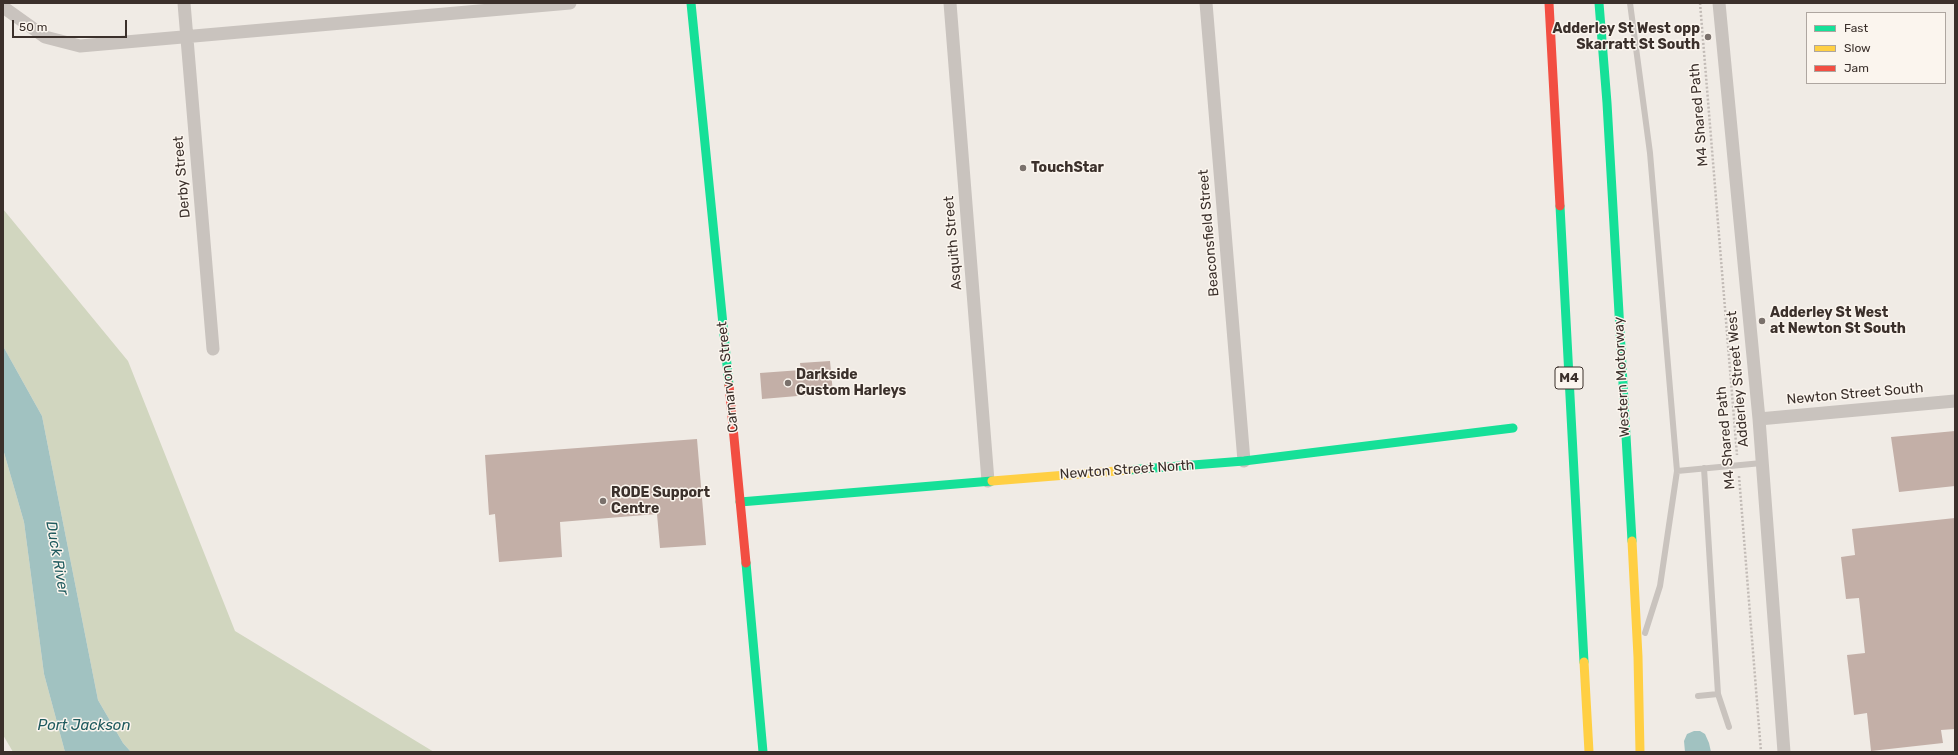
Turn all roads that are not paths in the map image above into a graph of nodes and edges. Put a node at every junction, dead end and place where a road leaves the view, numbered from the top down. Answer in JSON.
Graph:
{"nodes":[{"id":1,"x":184,"y":3,"type":"edge"},
{"id":2,"x":570,"y":3,"type":"edge"},
{"id":3,"x":691,"y":3,"type":"edge"},
{"id":4,"x":950,"y":3,"type":"edge"},
{"id":5,"x":1206,"y":3,"type":"edge"},
{"id":6,"x":1549,"y":3,"type":"edge"},
{"id":7,"x":1599,"y":3,"type":"edge"},
{"id":8,"x":1630,"y":3,"type":"edge"},
{"id":9,"x":1719,"y":3,"type":"edge"},
{"id":10,"x":3,"y":7,"type":"edge"},
{"id":11,"x":438,"y":9,"type":"edge"},
{"id":12,"x":187,"y":36,"type":"junction"},
{"id":13,"x":213,"y":349,"type":"dead end"},
{"id":14,"x":1955,"y":402,"type":"edge"},
{"id":15,"x":1758,"y":419,"type":"junction"},
{"id":16,"x":1513,"y":428,"type":"dead end"},
{"id":17,"x":1244,"y":461,"type":"junction"},
{"id":18,"x":1762,"y":463,"type":"junction"},
{"id":19,"x":1704,"y":468,"type":"junction"},
{"id":20,"x":1677,"y":471,"type":"junction"},
{"id":21,"x":988,"y":481,"type":"junction"},
{"id":22,"x":740,"y":502,"type":"junction"},
{"id":23,"x":1638,"y":657,"type":"junction"},
{"id":24,"x":1718,"y":694,"type":"junction"},
{"id":25,"x":1698,"y":696,"type":"dead end"},
{"id":26,"x":1729,"y":727,"type":"dead end"},
{"id":27,"x":763,"y":752,"type":"edge"},
{"id":28,"x":1589,"y":752,"type":"edge"},
{"id":29,"x":1640,"y":752,"type":"edge"},
{"id":30,"x":1784,"y":752,"type":"edge"}],
"edges":[{"from":1,"to":12,"type":"street","name":"Derby Street"},
{"from":2,"to":11,"type":"street"},
{"from":3,"to":22,"type":"main road","name":"Carnarvon Street"},
{"from":4,"to":21,"type":"street","name":"Asquith Street"},
{"from":5,"to":17,"type":"street","name":"Beaconsfield Street"},
{"from":6,"to":28,"type":"main road","number":"M4"},
{"from":7,"to":23,"type":"main road","name":"Western Motorway"},
{"from":8,"to":20,"type":"lane"},
{"from":9,"to":15,"type":"street","name":"Adderley Street West"},
{"from":10,"to":12,"type":"street"},
{"from":11,"to":12,"type":"street"},
{"from":12,"to":13,"type":"street","name":"Derby Street"},
{"from":14,"to":15,"type":"street","name":"Newton Street South"},
{"from":15,"to":18,"type":"street","name":"Adderley Street West"},
{"from":16,"to":17,"type":"main road","name":"Newton Street North"},
{"from":17,"to":21,"type":"main road","name":"Newton Street North"},
{"from":18,"to":19,"type":"lane"},
{"from":18,"to":30,"type":"street","name":"Adderley Street West"},
{"from":19,"to":20,"type":"lane"},
{"from":19,"to":24,"type":"lane"},
{"from":20,"to":23,"type":"lane"},
{"from":21,"to":22,"type":"main road","name":"Newton Street North"},
{"from":22,"to":27,"type":"main road","name":"Carnarvon Street"},
{"from":23,"to":29,"type":"main road","name":"Western Motorway"},
{"from":24,"to":25,"type":"lane"},
{"from":24,"to":26,"type":"lane"}]}
